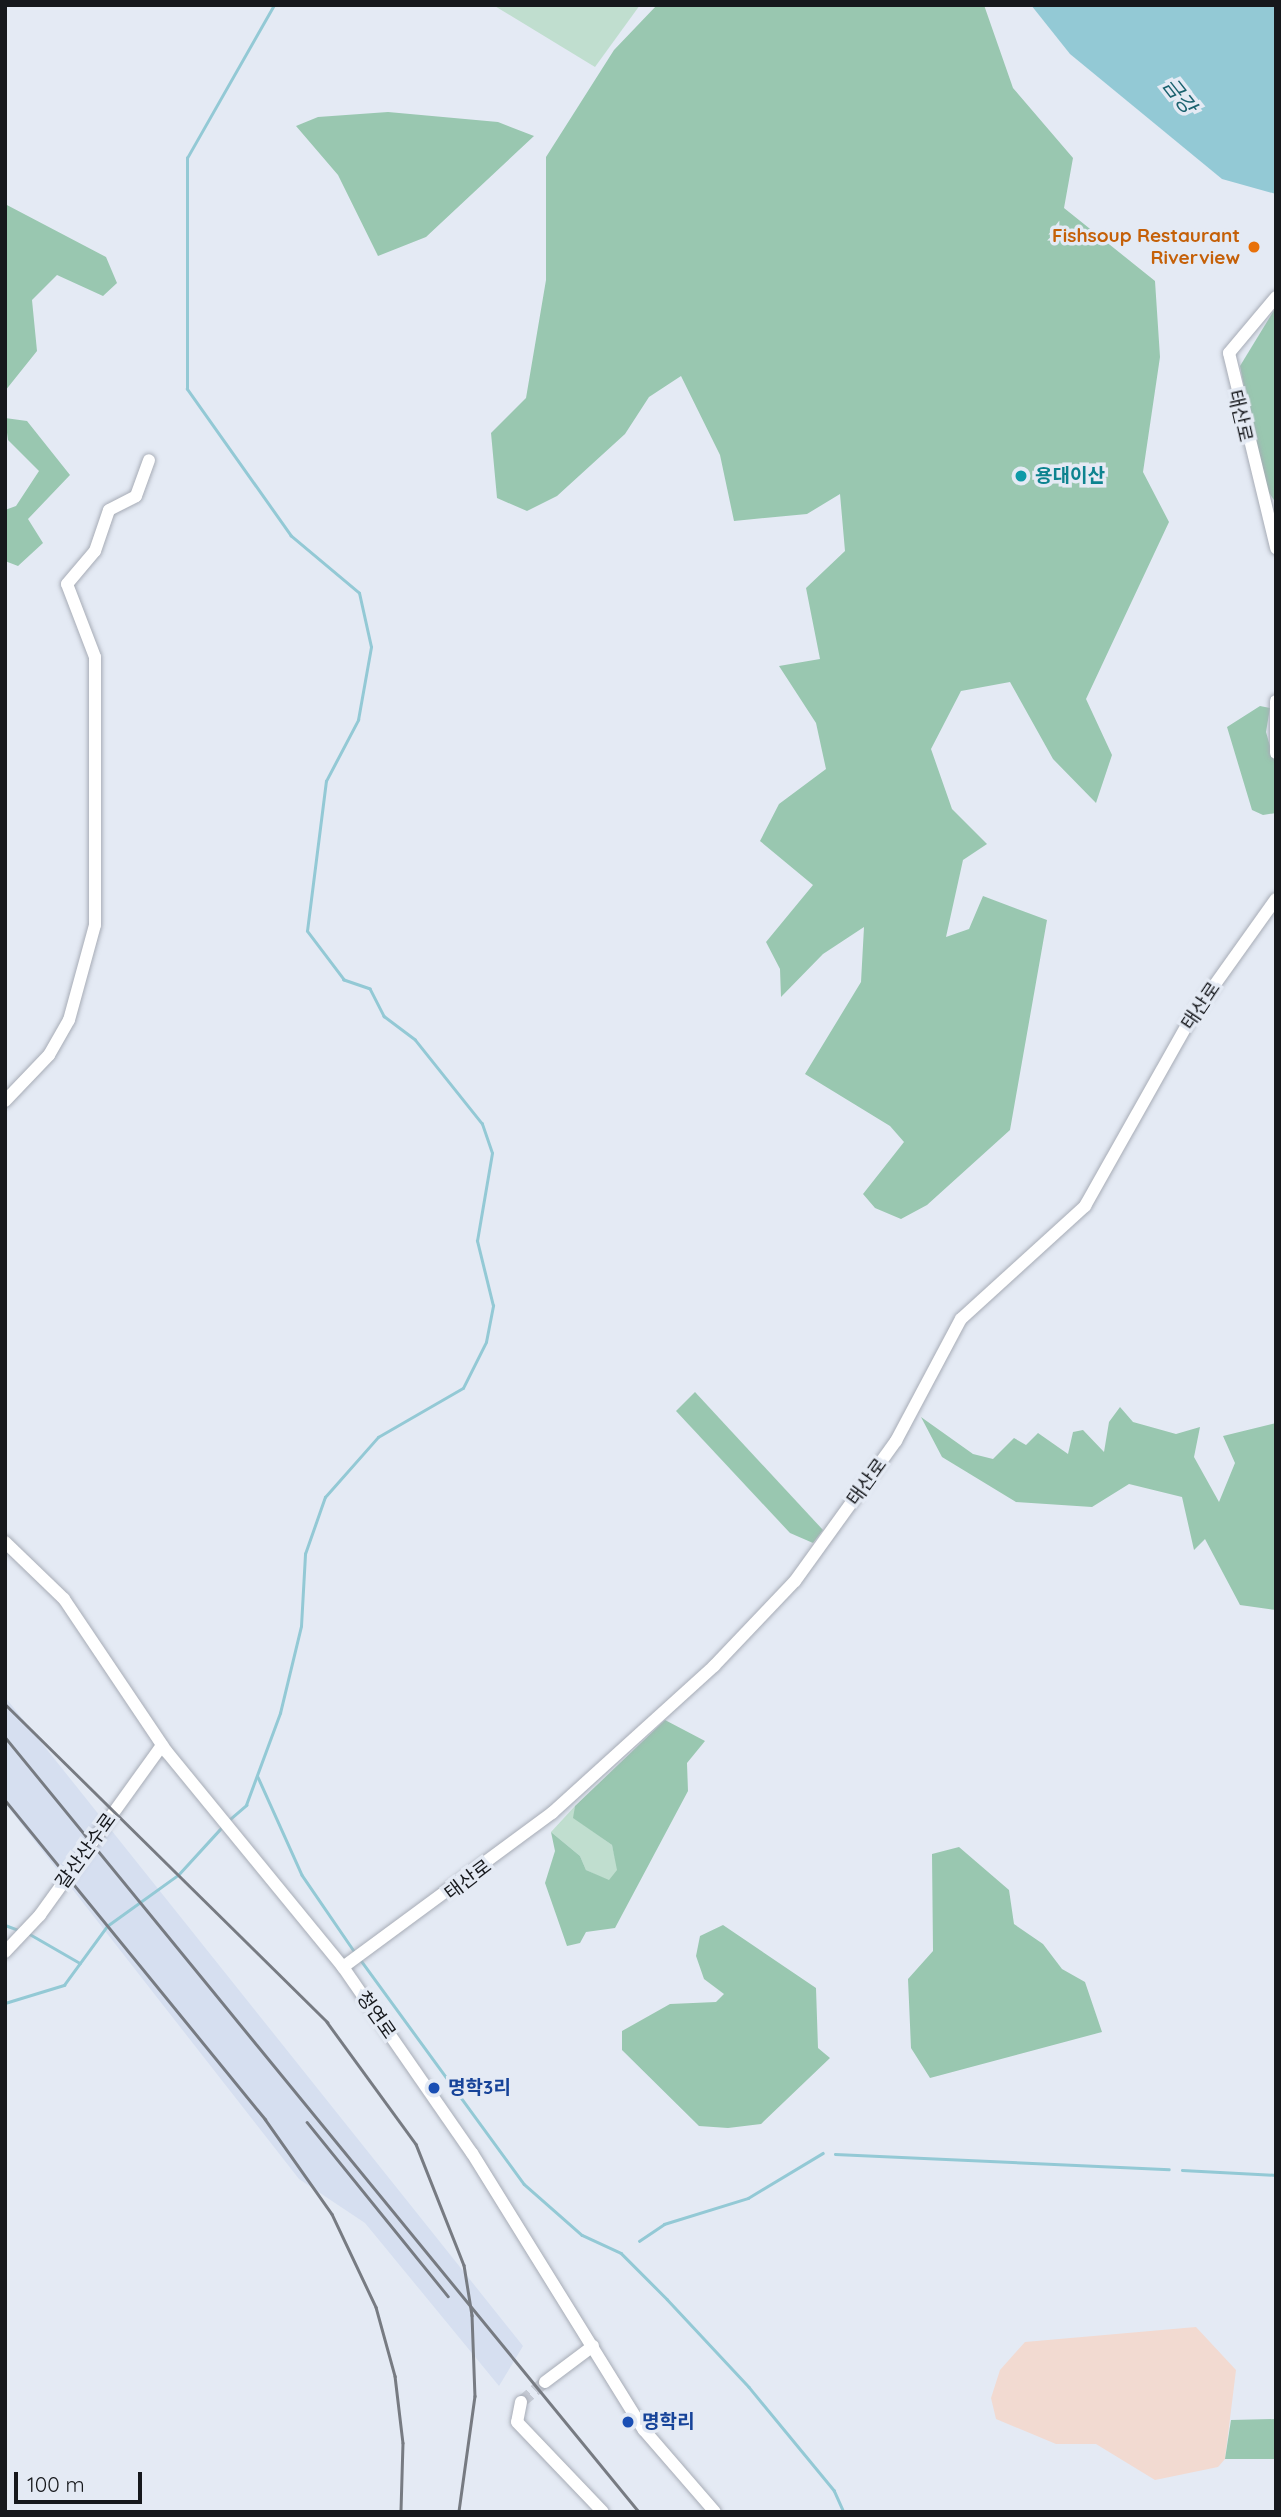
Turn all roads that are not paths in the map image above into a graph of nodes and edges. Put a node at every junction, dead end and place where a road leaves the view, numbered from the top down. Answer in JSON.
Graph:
{"nodes":[{"id":1,"x":1276,"y":297,"type":"edge"},
{"id":2,"x":149,"y":460,"type":"dead end"},
{"id":3,"x":1276,"y":548,"type":"edge"},
{"id":4,"x":1276,"y":701,"type":"edge"},
{"id":5,"x":1276,"y":753,"type":"edge"},
{"id":6,"x":1276,"y":899,"type":"edge"},
{"id":7,"x":5,"y":1101,"type":"edge"},
{"id":8,"x":5,"y":1542,"type":"edge"},
{"id":9,"x":165,"y":1748,"type":"junction"},
{"id":10,"x":5,"y":1952,"type":"edge"},
{"id":11,"x":346,"y":1965,"type":"junction"},
{"id":12,"x":593,"y":2346,"type":"junction"},
{"id":13,"x":545,"y":2382,"type":"tunnel mouth"},
{"id":14,"x":521,"y":2402,"type":"dead end"},
{"id":15,"x":603,"y":2512,"type":"edge"},
{"id":16,"x":715,"y":2512,"type":"edge"}],
"edges":[{"from":1,"to":3,"type":"street","name":"태산로"},
{"from":2,"to":7,"type":"street"},
{"from":4,"to":5,"type":"street"},
{"from":6,"to":11,"type":"street","name":"태산로"},
{"from":8,"to":9,"type":"street","name":"청연로"},
{"from":9,"to":10,"type":"street","name":"갈산산수로"},
{"from":9,"to":11,"type":"street","name":"청연로"},
{"from":11,"to":12,"type":"street","name":"청연로"},
{"from":12,"to":13,"type":"street"},
{"from":12,"to":16,"type":"street","name":"청연로"},
{"from":14,"to":15,"type":"street"}]}
